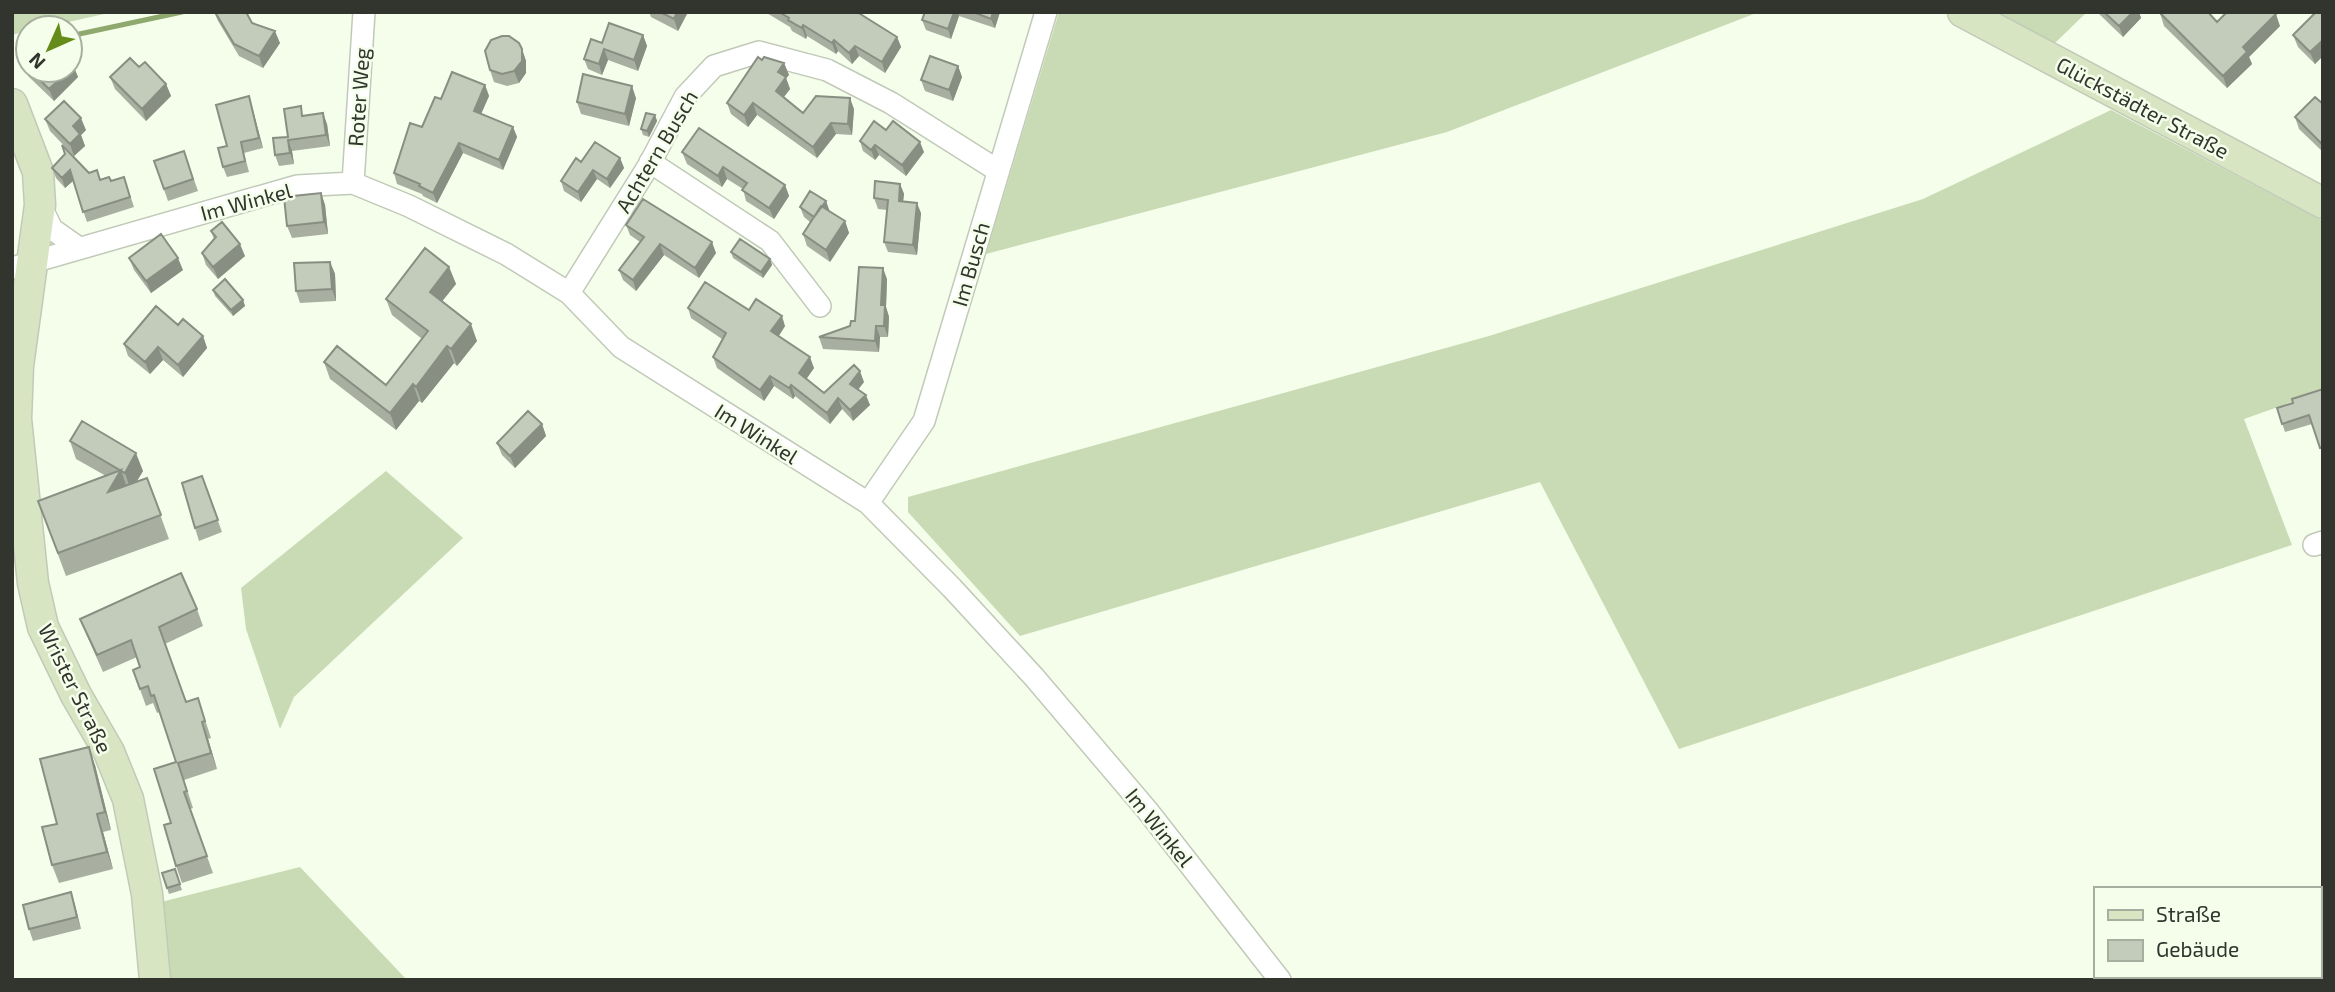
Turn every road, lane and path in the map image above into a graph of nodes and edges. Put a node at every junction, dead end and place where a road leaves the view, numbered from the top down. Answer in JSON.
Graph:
{"nodes":[{"id":1,"x":364,"y":12,"type":"edge"},
{"id":2,"x":1046,"y":12,"type":"edge"},
{"id":3,"x":1963,"y":12,"type":"edge"},
{"id":4,"x":12,"y":104,"type":"edge"},
{"id":5,"x":650,"y":162,"type":"junction"},
{"id":6,"x":997,"y":170,"type":"junction"},
{"id":7,"x":353,"y":183,"type":"junction"},
{"id":8,"x":2323,"y":202,"type":"edge"},
{"id":9,"x":40,"y":205,"type":"junction"},
{"id":10,"x":79,"y":248,"type":"junction"},
{"id":11,"x":22,"y":265,"type":"edge"},
{"id":12,"x":569,"y":293,"type":"junction"},
{"id":13,"x":820,"y":306,"type":"dead end"},
{"id":14,"x":868,"y":503,"type":"junction"},
{"id":15,"x":155,"y":980,"type":"edge"},
{"id":16,"x":1280,"y":980,"type":"edge"}],
"edges":[{"from":1,"to":7,"type":"street","name":"Roter Weg"},
{"from":2,"to":6,"type":"street","name":"Im Busch"},
{"from":3,"to":8,"type":"street","name":"Glückstädter Straße"},
{"from":4,"to":9,"type":"street","name":"Wrister Straße"},
{"from":5,"to":6,"type":"street","name":"Achtern Busch"},
{"from":5,"to":12,"type":"street","name":"Achtern Busch"},
{"from":5,"to":13,"type":"street"},
{"from":6,"to":14,"type":"street","name":"Im Busch"},
{"from":7,"to":10,"type":"street","name":"Im Winkel"},
{"from":7,"to":12,"type":"street","name":"Im Winkel"},
{"from":9,"to":10,"type":"street"},
{"from":9,"to":11,"type":"street","name":"Wrister Straße"},
{"from":10,"to":11,"type":"street","name":"Im Winkel"},
{"from":11,"to":15,"type":"street","name":"Wrister Straße"},
{"from":12,"to":14,"type":"street","name":"Im Winkel"},
{"from":14,"to":16,"type":"street","name":"Im Winkel"}]}
